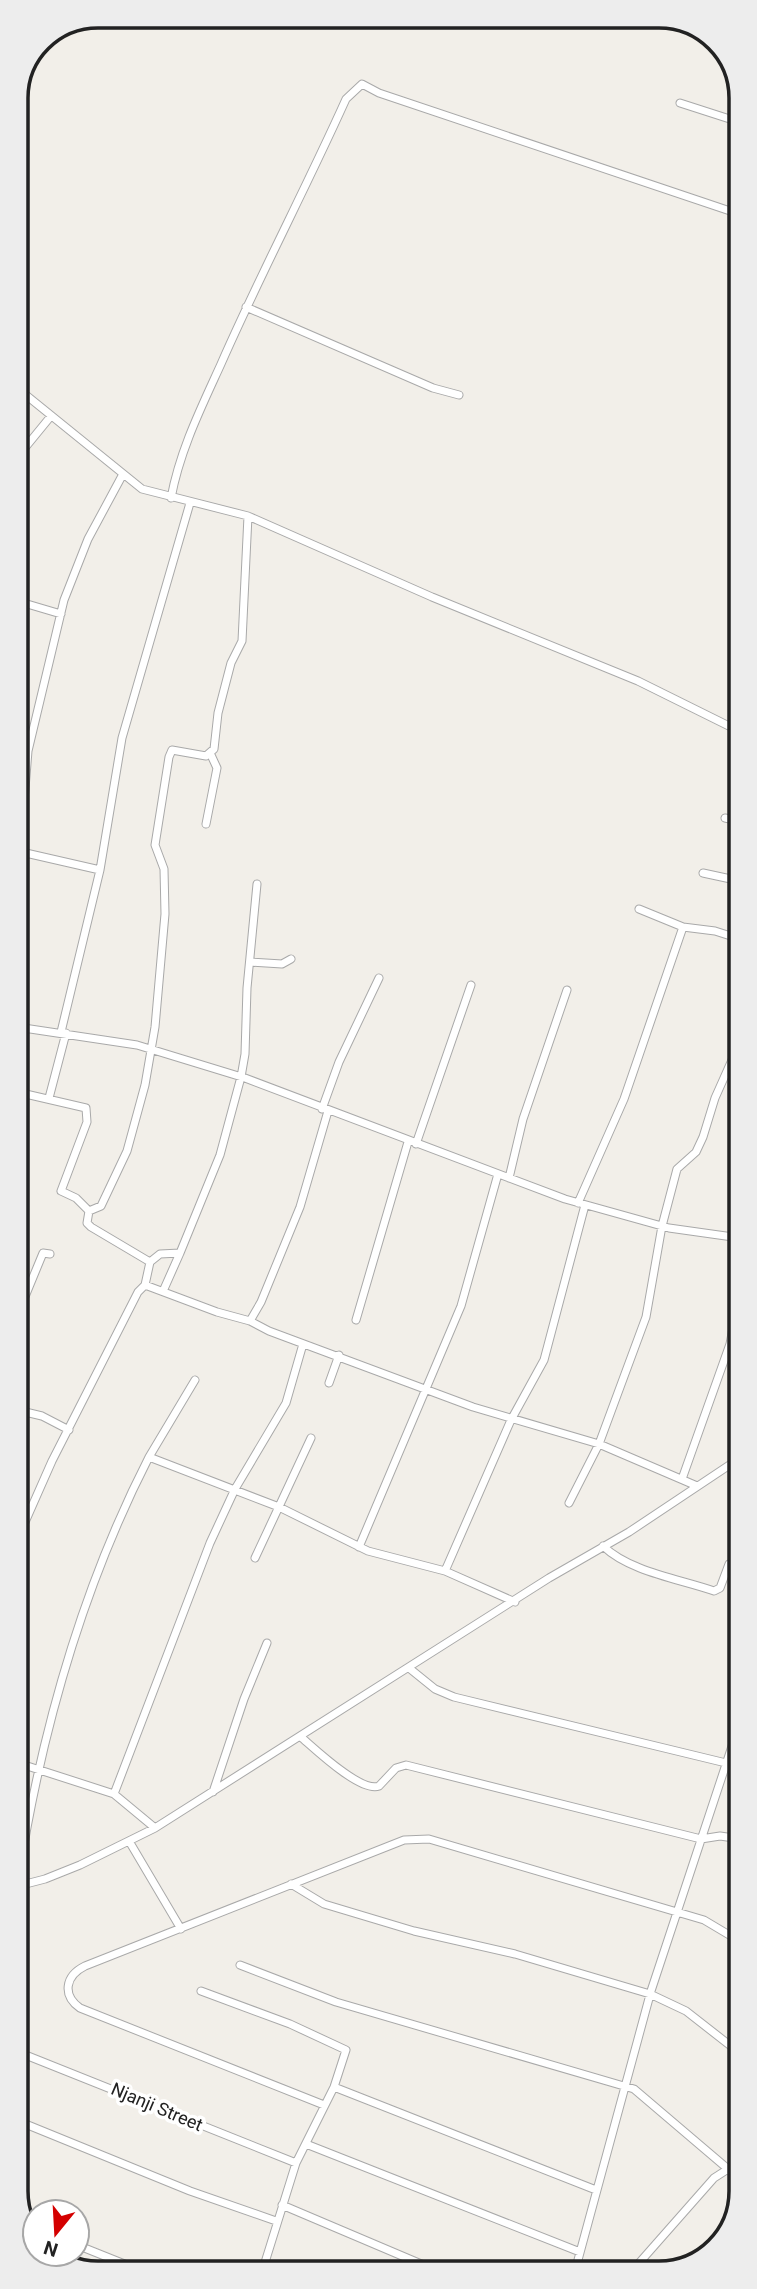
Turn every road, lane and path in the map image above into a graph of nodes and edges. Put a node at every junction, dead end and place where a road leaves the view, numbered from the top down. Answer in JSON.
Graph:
{"nodes":[{"id":1,"x":680,"y":103,"type":"dead end"},
{"id":2,"x":729,"y":119,"type":"edge"},
{"id":3,"x":729,"y":211,"type":"edge"},
{"id":4,"x":246,"y":307,"type":"junction"},
{"id":5,"x":459,"y":395,"type":"dead end"},
{"id":6,"x":28,"y":397,"type":"edge"},
{"id":7,"x":51,"y":416,"type":"junction"},
{"id":8,"x":28,"y":444,"type":"edge"},
{"id":9,"x":123,"y":474,"type":"junction"},
{"id":10,"x":171,"y":498,"type":"junction"},
{"id":11,"x":190,"y":503,"type":"junction"},
{"id":12,"x":248,"y":516,"type":"junction"},
{"id":13,"x":28,"y":604,"type":"edge"},
{"id":14,"x":61,"y":614,"type":"junction"},
{"id":15,"x":729,"y":726,"type":"edge"},
{"id":16,"x":28,"y":751,"type":"edge"},
{"id":17,"x":211,"y":755,"type":"junction"},
{"id":18,"x":725,"y":818,"type":"dead end"},
{"id":19,"x":729,"y":819,"type":"edge"},
{"id":20,"x":206,"y":824,"type":"dead end"},
{"id":21,"x":28,"y":854,"type":"edge"},
{"id":22,"x":100,"y":870,"type":"junction"},
{"id":23,"x":703,"y":873,"type":"dead end"},
{"id":24,"x":729,"y":879,"type":"edge"},
{"id":25,"x":257,"y":884,"type":"dead end"},
{"id":26,"x":639,"y":909,"type":"dead end"},
{"id":27,"x":683,"y":927,"type":"junction"},
{"id":28,"x":729,"y":935,"type":"edge"},
{"id":29,"x":291,"y":959,"type":"dead end"},
{"id":30,"x":250,"y":962,"type":"junction"},
{"id":31,"x":379,"y":978,"type":"dead end"},
{"id":32,"x":471,"y":985,"type":"dead end"},
{"id":33,"x":567,"y":990,"type":"dead end"},
{"id":34,"x":28,"y":1028,"type":"edge"},
{"id":35,"x":63,"y":1032,"type":"junction"},
{"id":36,"x":151,"y":1049,"type":"junction"},
{"id":37,"x":729,"y":1067,"type":"edge"},
{"id":38,"x":241,"y":1077,"type":"junction"},
{"id":39,"x":28,"y":1094,"type":"edge"},
{"id":40,"x":49,"y":1098,"type":"junction"},
{"id":41,"x":325,"y":1110,"type":"junction"},
{"id":42,"x":412,"y":1143,"type":"junction"},
{"id":43,"x":498,"y":1174,"type":"junction"},
{"id":44,"x":509,"y":1178,"type":"junction"},
{"id":45,"x":582,"y":1204,"type":"junction"},
{"id":46,"x":89,"y":1211,"type":"junction"},
{"id":47,"x":662,"y":1226,"type":"junction"},
{"id":48,"x":729,"y":1236,"type":"edge"},
{"id":49,"x":180,"y":1253,"type":"junction"},
{"id":50,"x":50,"y":1254,"type":"dead end"},
{"id":51,"x":150,"y":1262,"type":"junction"},
{"id":52,"x":145,"y":1285,"type":"junction"},
{"id":53,"x":28,"y":1289,"type":"edge"},
{"id":54,"x":164,"y":1289,"type":"junction"},
{"id":55,"x":356,"y":1320,"type":"dead end"},
{"id":56,"x":250,"y":1321,"type":"junction"},
{"id":57,"x":303,"y":1344,"type":"junction"},
{"id":58,"x":729,"y":1347,"type":"edge"},
{"id":59,"x":339,"y":1355,"type":"junction"},
{"id":60,"x":195,"y":1380,"type":"dead end"},
{"id":61,"x":329,"y":1383,"type":"dead end"},
{"id":62,"x":427,"y":1390,"type":"junction"},
{"id":63,"x":28,"y":1412,"type":"edge"},
{"id":64,"x":511,"y":1420,"type":"junction"},
{"id":65,"x":69,"y":1430,"type":"junction"},
{"id":66,"x":311,"y":1438,"type":"dead end"},
{"id":67,"x":598,"y":1444,"type":"junction"},
{"id":68,"x":149,"y":1457,"type":"junction"},
{"id":69,"x":729,"y":1465,"type":"edge"},
{"id":70,"x":682,"y":1479,"type":"junction"},
{"id":71,"x":697,"y":1486,"type":"junction"},
{"id":72,"x":235,"y":1489,"type":"junction"},
{"id":73,"x":569,"y":1503,"type":"dead end"},
{"id":74,"x":279,"y":1507,"type":"junction"},
{"id":75,"x":28,"y":1515,"type":"edge"},
{"id":76,"x":603,"y":1546,"type":"junction"},
{"id":77,"x":359,"y":1547,"type":"junction"},
{"id":78,"x":255,"y":1558,"type":"dead end"},
{"id":79,"x":729,"y":1564,"type":"edge"},
{"id":80,"x":445,"y":1571,"type":"junction"},
{"id":81,"x":515,"y":1602,"type":"junction"},
{"id":82,"x":267,"y":1643,"type":"dead end"},
{"id":83,"x":410,"y":1668,"type":"junction"},
{"id":84,"x":301,"y":1737,"type":"junction"},
{"id":85,"x":729,"y":1754,"type":"edge"},
{"id":86,"x":726,"y":1763,"type":"junction"},
{"id":87,"x":28,"y":1766,"type":"edge"},
{"id":88,"x":38,"y":1769,"type":"junction"},
{"id":89,"x":213,"y":1792,"type":"junction"},
{"id":90,"x":114,"y":1794,"type":"junction"},
{"id":91,"x":28,"y":1824,"type":"edge"},
{"id":92,"x":155,"y":1828,"type":"junction"},
{"id":93,"x":729,"y":1837,"type":"edge"},
{"id":94,"x":701,"y":1839,"type":"junction"},
{"id":95,"x":129,"y":1841,"type":"junction"},
{"id":96,"x":28,"y":1883,"type":"edge"},
{"id":97,"x":292,"y":1884,"type":"junction"},
{"id":98,"x":677,"y":1913,"type":"junction"},
{"id":99,"x":181,"y":1929,"type":"junction"},
{"id":100,"x":729,"y":1935,"type":"edge"},
{"id":101,"x":240,"y":1965,"type":"dead end"},
{"id":102,"x":201,"y":1992,"type":"dead end"},
{"id":103,"x":650,"y":1994,"type":"junction"},
{"id":104,"x":729,"y":2045,"type":"edge"},
{"id":105,"x":28,"y":2056,"type":"edge"},
{"id":106,"x":625,"y":2086,"type":"junction"},
{"id":107,"x":334,"y":2087,"type":"junction"},
{"id":108,"x":324,"y":2105,"type":"junction"},
{"id":109,"x":28,"y":2125,"type":"edge"},
{"id":110,"x":306,"y":2144,"type":"junction"},
{"id":111,"x":296,"y":2163,"type":"junction"},
{"id":112,"x":728,"y":2169,"type":"joint"},
{"id":113,"x":596,"y":2190,"type":"junction"},
{"id":114,"x":282,"y":2205,"type":"junction"},
{"id":115,"x":276,"y":2221,"type":"junction"},
{"id":116,"x":91,"y":2251,"type":"edge"},
{"id":117,"x":580,"y":2252,"type":"junction"},
{"id":118,"x":117,"y":2261,"type":"edge"},
{"id":119,"x":265,"y":2261,"type":"edge"},
{"id":120,"x":414,"y":2261,"type":"edge"},
{"id":121,"x":578,"y":2261,"type":"edge"},
{"id":122,"x":641,"y":2261,"type":"edge"}],
"edges":[{"from":1,"to":2,"type":"street"},
{"from":3,"to":4,"type":"street"},
{"from":4,"to":5,"type":"street"},
{"from":4,"to":10,"type":"street"},
{"from":6,"to":7,"type":"street"},
{"from":7,"to":8,"type":"street"},
{"from":7,"to":9,"type":"street"},
{"from":9,"to":10,"type":"street"},
{"from":9,"to":14,"type":"street"},
{"from":10,"to":11,"type":"street"},
{"from":11,"to":12,"type":"street"},
{"from":11,"to":22,"type":"street"},
{"from":12,"to":15,"type":"street"},
{"from":12,"to":17,"type":"street"},
{"from":13,"to":14,"type":"street"},
{"from":14,"to":16,"type":"street"},
{"from":17,"to":20,"type":"street"},
{"from":17,"to":36,"type":"street"},
{"from":18,"to":19,"type":"street"},
{"from":21,"to":22,"type":"street"},
{"from":22,"to":35,"type":"street"},
{"from":23,"to":24,"type":"street"},
{"from":25,"to":30,"type":"street"},
{"from":26,"to":27,"type":"street"},
{"from":27,"to":28,"type":"street"},
{"from":27,"to":45,"type":"street"},
{"from":29,"to":30,"type":"street"},
{"from":30,"to":38,"type":"street"},
{"from":31,"to":41,"type":"street"},
{"from":32,"to":42,"type":"street"},
{"from":33,"to":44,"type":"street"},
{"from":34,"to":35,"type":"street"},
{"from":35,"to":36,"type":"street"},
{"from":35,"to":40,"type":"street"},
{"from":36,"to":38,"type":"street"},
{"from":36,"to":46,"type":"street"},
{"from":37,"to":47,"type":"street"},
{"from":38,"to":41,"type":"street"},
{"from":38,"to":49,"type":"street"},
{"from":39,"to":40,"type":"street"},
{"from":40,"to":46,"type":"street"},
{"from":41,"to":42,"type":"street"},
{"from":41,"to":56,"type":"street"},
{"from":42,"to":43,"type":"street"},
{"from":42,"to":55,"type":"street"},
{"from":43,"to":44,"type":"street"},
{"from":43,"to":62,"type":"street"},
{"from":44,"to":45,"type":"street"},
{"from":45,"to":47,"type":"street"},
{"from":45,"to":64,"type":"street"},
{"from":46,"to":51,"type":"street"},
{"from":47,"to":48,"type":"street"},
{"from":47,"to":67,"type":"street"},
{"from":49,"to":51,"type":"street"},
{"from":49,"to":54,"type":"street"},
{"from":50,"to":53,"type":"street"},
{"from":51,"to":52,"type":"street"},
{"from":52,"to":54,"type":"street"},
{"from":52,"to":65,"type":"street"},
{"from":54,"to":56,"type":"street"},
{"from":56,"to":57,"type":"street"},
{"from":57,"to":59,"type":"street"},
{"from":57,"to":72,"type":"street"},
{"from":58,"to":70,"type":"street"},
{"from":59,"to":61,"type":"street"},
{"from":59,"to":62,"type":"street"},
{"from":60,"to":68,"type":"street"},
{"from":62,"to":64,"type":"street"},
{"from":62,"to":77,"type":"street"},
{"from":63,"to":65,"type":"street"},
{"from":64,"to":67,"type":"street"},
{"from":64,"to":80,"type":"street"},
{"from":65,"to":75,"type":"street"},
{"from":66,"to":74,"type":"street"},
{"from":67,"to":70,"type":"street"},
{"from":67,"to":73,"type":"street"},
{"from":68,"to":72,"type":"street"},
{"from":68,"to":88,"type":"street"},
{"from":69,"to":71,"type":"street"},
{"from":70,"to":71,"type":"street"},
{"from":71,"to":76,"type":"street"},
{"from":72,"to":74,"type":"street"},
{"from":72,"to":90,"type":"street"},
{"from":74,"to":77,"type":"street"},
{"from":74,"to":78,"type":"street"},
{"from":76,"to":79,"type":"street"},
{"from":76,"to":81,"type":"street"},
{"from":77,"to":80,"type":"street"},
{"from":80,"to":81,"type":"street"},
{"from":81,"to":83,"type":"street"},
{"from":82,"to":89,"type":"street"},
{"from":83,"to":84,"type":"street"},
{"from":83,"to":86,"type":"street"},
{"from":84,"to":89,"type":"street"},
{"from":84,"to":94,"type":"street"},
{"from":85,"to":86,"type":"street"},
{"from":86,"to":94,"type":"street"},
{"from":87,"to":88,"type":"street"},
{"from":88,"to":90,"type":"street"},
{"from":88,"to":91,"type":"street"},
{"from":89,"to":92,"type":"street"},
{"from":90,"to":92,"type":"street"},
{"from":92,"to":95,"type":"street"},
{"from":93,"to":94,"type":"street"},
{"from":94,"to":98,"type":"street"},
{"from":95,"to":96,"type":"street"},
{"from":95,"to":99,"type":"street"},
{"from":97,"to":98,"type":"street"},
{"from":97,"to":99,"type":"street"},
{"from":97,"to":103,"type":"street"},
{"from":98,"to":100,"type":"street"},
{"from":98,"to":103,"type":"street"},
{"from":99,"to":108,"type":"street"},
{"from":101,"to":106,"type":"street"},
{"from":102,"to":107,"type":"street"},
{"from":103,"to":104,"type":"street"},
{"from":103,"to":106,"type":"street"},
{"from":105,"to":111,"type":"street","name":"Njanji Street"},
{"from":106,"to":112,"type":"street"},
{"from":106,"to":113,"type":"street"},
{"from":107,"to":108,"type":"street"},
{"from":107,"to":113,"type":"street"},
{"from":108,"to":110,"type":"street"},
{"from":109,"to":115,"type":"street"},
{"from":110,"to":111,"type":"street"},
{"from":110,"to":117,"type":"street"},
{"from":111,"to":114,"type":"street"},
{"from":112,"to":122,"type":"street"},
{"from":113,"to":117,"type":"street"},
{"from":114,"to":115,"type":"street"},
{"from":114,"to":120,"type":"street"},
{"from":115,"to":119,"type":"street"},
{"from":116,"to":118,"type":"street"},
{"from":117,"to":121,"type":"street"}]}
